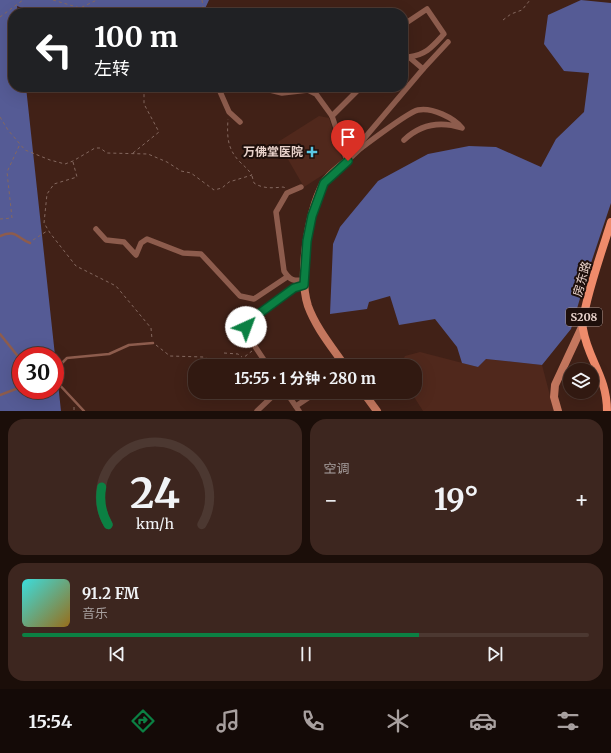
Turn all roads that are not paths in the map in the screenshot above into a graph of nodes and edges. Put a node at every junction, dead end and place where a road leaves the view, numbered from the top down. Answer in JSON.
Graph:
{"nodes":[{"id":1,"x":408,"y":22,"type":"edge"},
{"id":2,"x":448,"y":42,"type":"dead end"},
{"id":3,"x":409,"y":57,"type":"joint"},
{"id":4,"x":423,"y":70,"type":"junction"},
{"id":5,"x":408,"y":87,"type":"edge"},
{"id":6,"x":220,"y":92,"type":"edge"},
{"id":7,"x":278,"y":92,"type":"edge"},
{"id":8,"x":291,"y":92,"type":"edge"},
{"id":9,"x":312,"y":92,"type":"edge"},
{"id":10,"x":356,"y":92,"type":"edge"},
{"id":11,"x":404,"y":92,"type":"edge"},
{"id":12,"x":332,"y":116,"type":"junction"},
{"id":13,"x":240,"y":122,"type":"dead end"},
{"id":14,"x":404,"y":140,"type":"dead end"},
{"id":15,"x":361,"y":148,"type":"junction"},
{"id":16,"x":348,"y":161,"type":"junction"},
{"id":17,"x":301,"y":187,"type":"dead end"},
{"id":18,"x":611,"y":222,"type":"edge"},
{"id":19,"x":96,"y":229,"type":"dead end"},
{"id":20,"x":0,"y":236,"type":"edge"},
{"id":21,"x":30,"y":243,"type":"road end"},
{"id":22,"x":287,"y":277,"type":"junction"},
{"id":23,"x":304,"y":283,"type":"junction"},
{"id":24,"x":582,"y":327,"type":"junction"},
{"id":25,"x":0,"y":334,"type":"edge"},
{"id":26,"x":153,"y":343,"type":"road end"},
{"id":27,"x":12,"y":349,"type":"edge"},
{"id":28,"x":263,"y":359,"type":"edge"},
{"id":29,"x":340,"y":359,"type":"edge"},
{"id":30,"x":64,"y":361,"type":"edge"},
{"id":31,"x":12,"y":390,"type":"edge"},
{"id":32,"x":64,"y":390,"type":"edge"},
{"id":33,"x":0,"y":395,"type":"edge"},
{"id":34,"x":270,"y":399,"type":"edge"},
{"id":35,"x":291,"y":399,"type":"edge"},
{"id":36,"x":309,"y":399,"type":"edge"},
{"id":37,"x":368,"y":399,"type":"edge"},
{"id":38,"x":298,"y":409,"type":"edge"},
{"id":39,"x":84,"y":411,"type":"edge"},
{"id":40,"x":257,"y":411,"type":"edge"},
{"id":41,"x":377,"y":411,"type":"edge"},
{"id":42,"x":558,"y":411,"type":"edge"},
{"id":43,"x":607,"y":411,"type":"edge"}],
"edges":[{"from":1,"to":3,"type":"street"},
{"from":2,"to":4,"type":"street"},
{"from":3,"to":4,"type":"street"},
{"from":4,"to":5,"type":"street"},
{"from":6,"to":13,"type":"street"},
{"from":7,"to":8,"type":"street"},
{"from":9,"to":12,"type":"street"},
{"from":10,"to":12,"type":"street"},
{"from":11,"to":15,"type":"street"},
{"from":12,"to":16,"type":"street"},
{"from":14,"to":15,"type":"street"},
{"from":15,"to":16,"type":"street"},
{"from":16,"to":23,"type":"street"},
{"from":17,"to":22,"type":"street"},
{"from":18,"to":24,"type":"main road","name":"房东路","number":"S208"},
{"from":19,"to":22,"type":"street"},
{"from":20,"to":21,"type":"lane"},
{"from":22,"to":23,"type":"street"},
{"from":23,"to":28,"type":"street"},
{"from":23,"to":29,"type":"street"},
{"from":24,"to":42,"type":"street"},
{"from":24,"to":43,"type":"main road","name":"房东路","number":"S208"},
{"from":25,"to":27,"type":"lane"},
{"from":26,"to":30,"type":"lane"},
{"from":31,"to":33,"type":"lane"},
{"from":32,"to":39,"type":"lane"},
{"from":34,"to":40,"type":"street"},
{"from":35,"to":38,"type":"street"},
{"from":36,"to":38,"type":"street"},
{"from":37,"to":41,"type":"street"}]}
